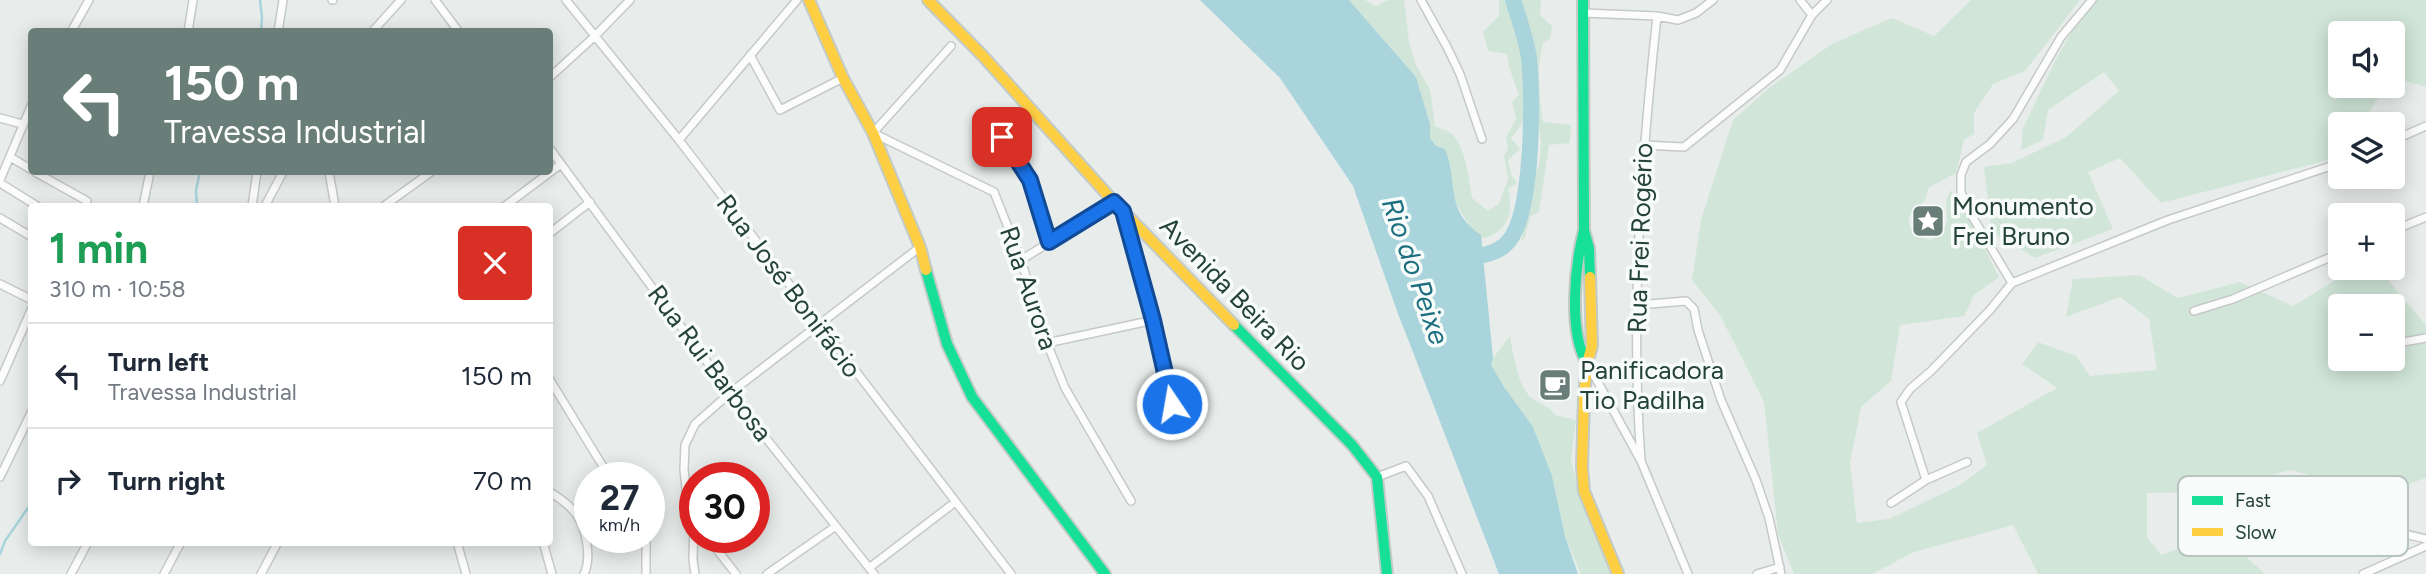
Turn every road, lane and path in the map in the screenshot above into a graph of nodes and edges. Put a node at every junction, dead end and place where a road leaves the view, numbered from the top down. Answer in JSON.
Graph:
{"nodes":[{"id":1,"x":89,"y":0,"type":"edge"},
{"id":2,"x":193,"y":0,"type":"edge"},
{"id":3,"x":283,"y":0,"type":"edge"},
{"id":4,"x":435,"y":0,"type":"edge"},
{"id":5,"x":566,"y":0,"type":"edge"},
{"id":6,"x":629,"y":0,"type":"edge"},
{"id":7,"x":797,"y":0,"type":"edge"},
{"id":8,"x":809,"y":0,"type":"edge"},
{"id":9,"x":928,"y":0,"type":"edge"},
{"id":10,"x":1421,"y":0,"type":"edge"},
{"id":11,"x":1583,"y":0,"type":"edge"},
{"id":12,"x":1713,"y":0,"type":"edge"},
{"id":13,"x":1800,"y":0,"type":"edge"},
{"id":14,"x":1827,"y":0,"type":"edge"},
{"id":15,"x":2092,"y":0,"type":"edge"},
{"id":16,"x":395,"y":2,"type":"edge"},
{"id":17,"x":1583,"y":13,"type":"junction"},
{"id":18,"x":1812,"y":15,"type":"junction"},
{"id":19,"x":1657,"y":16,"type":"junction"},
{"id":20,"x":73,"y":28,"type":"edge"},
{"id":21,"x":189,"y":28,"type":"edge"},
{"id":22,"x":279,"y":28,"type":"edge"},
{"id":23,"x":375,"y":28,"type":"edge"},
{"id":24,"x":456,"y":28,"type":"edge"},
{"id":25,"x":594,"y":37,"type":"junction"},
{"id":26,"x":951,"y":46,"type":"dead end"},
{"id":27,"x":750,"y":55,"type":"junction"},
{"id":28,"x":553,"y":74,"type":"edge"},
{"id":29,"x":842,"y":78,"type":"junction"},
{"id":30,"x":28,"y":112,"type":"edge"},
{"id":31,"x":0,"y":117,"type":"edge"},
{"id":32,"x":22,"y":124,"type":"junction"},
{"id":33,"x":2426,"y":127,"type":"edge"},
{"id":34,"x":873,"y":133,"type":"junction"},
{"id":35,"x":2405,"y":136,"type":"edge"},
{"id":36,"x":1002,"y":137,"type":"dead end"},
{"id":37,"x":1482,"y":139,"type":"dead end"},
{"id":38,"x":678,"y":141,"type":"junction"},
{"id":39,"x":1643,"y":145,"type":"junction"},
{"id":40,"x":553,"y":153,"type":"edge"},
{"id":41,"x":10,"y":157,"type":"junction"},
{"id":42,"x":561,"y":164,"type":"junction"},
{"id":43,"x":2328,"y":167,"type":"edge"},
{"id":44,"x":28,"y":168,"type":"edge"},
{"id":45,"x":553,"y":170,"type":"edge"},
{"id":46,"x":40,"y":175,"type":"edge"},
{"id":47,"x":149,"y":175,"type":"edge"},
{"id":48,"x":257,"y":175,"type":"edge"},
{"id":49,"x":281,"y":175,"type":"edge"},
{"id":50,"x":330,"y":175,"type":"edge"},
{"id":51,"x":427,"y":175,"type":"edge"},
{"id":52,"x":546,"y":175,"type":"edge"},
{"id":53,"x":0,"y":182,"type":"edge"},
{"id":54,"x":87,"y":201,"type":"dead end"},
{"id":55,"x":590,"y":202,"type":"junction"},
{"id":56,"x":1114,"y":202,"type":"junction"},
{"id":57,"x":32,"y":203,"type":"edge"},
{"id":58,"x":143,"y":203,"type":"edge"},
{"id":59,"x":252,"y":203,"type":"edge"},
{"id":60,"x":267,"y":203,"type":"edge"},
{"id":61,"x":334,"y":203,"type":"edge"},
{"id":62,"x":388,"y":203,"type":"edge"},
{"id":63,"x":509,"y":203,"type":"edge"},
{"id":64,"x":1123,"y":211,"type":"junction"},
{"id":65,"x":2426,"y":217,"type":"edge"},
{"id":66,"x":0,"y":218,"type":"edge"},
{"id":67,"x":2405,"y":226,"type":"edge"},
{"id":68,"x":1584,"y":230,"type":"junction"},
{"id":69,"x":553,"y":231,"type":"edge"},
{"id":70,"x":28,"y":235,"type":"edge"},
{"id":71,"x":1049,"y":242,"type":"junction"},
{"id":72,"x":920,"y":247,"type":"junction"},
{"id":73,"x":2328,"y":258,"type":"edge"},
{"id":74,"x":1021,"y":260,"type":"junction"},
{"id":75,"x":1578,"y":281,"type":"junction"},
{"id":76,"x":0,"y":284,"type":"edge"},
{"id":77,"x":2012,"y":284,"type":"junction"},
{"id":78,"x":1590,"y":287,"type":"junction"},
{"id":79,"x":1637,"y":297,"type":"junction"},
{"id":80,"x":28,"y":298,"type":"edge"},
{"id":81,"x":2194,"y":311,"type":"dead end"},
{"id":82,"x":28,"y":317,"type":"edge"},
{"id":83,"x":1590,"y":317,"type":"junction"},
{"id":84,"x":1153,"y":320,"type":"junction"},
{"id":85,"x":1577,"y":324,"type":"junction"},
{"id":86,"x":820,"y":327,"type":"junction"},
{"id":87,"x":2426,"y":338,"type":"edge"},
{"id":88,"x":2405,"y":342,"type":"edge"},
{"id":89,"x":1047,"y":343,"type":"junction"},
{"id":90,"x":1587,"y":363,"type":"junction"},
{"id":91,"x":0,"y":381,"type":"edge"},
{"id":92,"x":553,"y":385,"type":"edge"},
{"id":93,"x":730,"y":393,"type":"junction"},
{"id":94,"x":1172,"y":404,"type":"dead end"},
{"id":95,"x":28,"y":419,"type":"edge"},
{"id":96,"x":1641,"y":461,"type":"junction"},
{"id":97,"x":600,"y":462,"type":"edge"},
{"id":98,"x":684,"y":462,"type":"edge"},
{"id":99,"x":1967,"y":462,"type":"dead end"},
{"id":100,"x":0,"y":477,"type":"edge"},
{"id":101,"x":1377,"y":477,"type":"junction"},
{"id":102,"x":1926,"y":480,"type":"junction"},
{"id":103,"x":553,"y":494,"type":"edge"},
{"id":104,"x":1131,"y":500,"type":"dead end"},
{"id":105,"x":954,"y":503,"type":"junction"},
{"id":106,"x":1891,"y":503,"type":"dead end"},
{"id":107,"x":574,"y":512,"type":"edge"},
{"id":108,"x":836,"y":526,"type":"junction"},
{"id":109,"x":2408,"y":535,"type":"edge"},
{"id":110,"x":2426,"y":539,"type":"edge"},
{"id":111,"x":86,"y":546,"type":"edge"},
{"id":112,"x":179,"y":546,"type":"edge"},
{"id":113,"x":276,"y":546,"type":"edge"},
{"id":114,"x":458,"y":546,"type":"edge"},
{"id":115,"x":543,"y":546,"type":"edge"},
{"id":116,"x":2426,"y":546,"type":"edge"},
{"id":117,"x":587,"y":553,"type":"edge"},
{"id":118,"x":646,"y":553,"type":"edge"},
{"id":119,"x":693,"y":553,"type":"edge"},
{"id":120,"x":720,"y":553,"type":"edge"},
{"id":121,"x":2408,"y":554,"type":"edge"},
{"id":122,"x":2404,"y":556,"type":"edge"},
{"id":123,"x":1780,"y":570,"type":"edge"},
{"id":124,"x":872,"y":571,"type":"edge"},
{"id":125,"x":466,"y":572,"type":"edge"},
{"id":126,"x":71,"y":574,"type":"edge"},
{"id":127,"x":164,"y":574,"type":"edge"},
{"id":128,"x":261,"y":574,"type":"edge"},
{"id":129,"x":456,"y":574,"type":"edge"},
{"id":130,"x":552,"y":574,"type":"edge"},
{"id":131,"x":584,"y":574,"type":"edge"},
{"id":132,"x":646,"y":574,"type":"edge"},
{"id":133,"x":695,"y":574,"type":"edge"},
{"id":134,"x":736,"y":574,"type":"edge"},
{"id":135,"x":767,"y":574,"type":"edge"},
{"id":136,"x":1011,"y":574,"type":"edge"},
{"id":137,"x":1105,"y":574,"type":"edge"},
{"id":138,"x":1387,"y":574,"type":"edge"},
{"id":139,"x":1462,"y":574,"type":"edge"},
{"id":140,"x":1618,"y":574,"type":"edge"},
{"id":141,"x":1688,"y":574,"type":"edge"},
{"id":142,"x":1757,"y":574,"type":"edge"},
{"id":143,"x":2363,"y":574,"type":"edge"}],
"edges":[{"from":1,"to":20,"type":"street"},
{"from":2,"to":21,"type":"street"},
{"from":3,"to":22,"type":"street"},
{"from":4,"to":24,"type":"street"},
{"from":5,"to":25,"type":"street","name":"Rua José Bonifácio"},
{"from":6,"to":25,"type":"street"},
{"from":7,"to":27,"type":"street"},
{"from":8,"to":29,"type":"street"},
{"from":9,"to":56,"type":"street","name":"Avenida Beira Rio"},
{"from":10,"to":37,"type":"street"},
{"from":11,"to":17,"type":"street"},
{"from":12,"to":19,"type":"street"},
{"from":13,"to":18,"type":"street"},
{"from":14,"to":18,"type":"street"},
{"from":15,"to":77,"type":"street"},
{"from":16,"to":23,"type":"street"},
{"from":17,"to":19,"type":"street"},
{"from":17,"to":68,"type":"street"},
{"from":18,"to":39,"type":"street"},
{"from":19,"to":39,"type":"street","name":"Rua Frei Rogério"},
{"from":25,"to":28,"type":"street"},
{"from":25,"to":38,"type":"street","name":"Rua José Bonifácio"},
{"from":26,"to":34,"type":"street"},
{"from":27,"to":29,"type":"street"},
{"from":27,"to":38,"type":"street"},
{"from":29,"to":34,"type":"street"},
{"from":30,"to":32,"type":"street"},
{"from":31,"to":32,"type":"street"},
{"from":32,"to":41,"type":"street"},
{"from":33,"to":35,"type":"street"},
{"from":34,"to":72,"type":"street"},
{"from":34,"to":74,"type":"street","name":"Rua Aurora"},
{"from":36,"to":71,"type":"street"},
{"from":38,"to":86,"type":"street","name":"Rua José Bonifácio"},
{"from":39,"to":79,"type":"street","name":"Rua Frei Rogério"},
{"from":40,"to":42,"type":"street","name":"Rua Rui Barbosa"},
{"from":41,"to":44,"type":"street"},
{"from":41,"to":53,"type":"street"},
{"from":42,"to":45,"type":"street"},
{"from":42,"to":55,"type":"street","name":"Rua Rui Barbosa"},
{"from":43,"to":77,"type":"street"},
{"from":46,"to":54,"type":"street"},
{"from":47,"to":58,"type":"street"},
{"from":48,"to":59,"type":"street"},
{"from":49,"to":60,"type":"street"},
{"from":50,"to":61,"type":"street"},
{"from":51,"to":62,"type":"street"},
{"from":52,"to":63,"type":"street"},
{"from":53,"to":57,"type":"street"},
{"from":55,"to":69,"type":"street"},
{"from":55,"to":93,"type":"street","name":"Rua Rui Barbosa"},
{"from":56,"to":64,"type":"street","name":"Avenida Beira Rio"},
{"from":56,"to":71,"type":"street"},
{"from":64,"to":84,"type":"street"},
{"from":64,"to":101,"type":"street","name":"Avenida Beira Rio"},
{"from":65,"to":67,"type":"street"},
{"from":66,"to":70,"type":"street"},
{"from":68,"to":75,"type":"street"},
{"from":68,"to":78,"type":"street"},
{"from":71,"to":74,"type":"street"},
{"from":72,"to":86,"type":"street"},
{"from":72,"to":137,"type":"street"},
{"from":73,"to":81,"type":"street"},
{"from":74,"to":89,"type":"street","name":"Rua Aurora"},
{"from":75,"to":78,"type":"street"},
{"from":75,"to":85,"type":"street"},
{"from":76,"to":80,"type":"street"},
{"from":77,"to":102,"type":"street"},
{"from":78,"to":83,"type":"street"},
{"from":79,"to":96,"type":"street","name":"Rua Frei Rogério"},
{"from":79,"to":123,"type":"street"},
{"from":82,"to":91,"type":"street"},
{"from":83,"to":85,"type":"street"},
{"from":83,"to":90,"type":"street"},
{"from":84,"to":89,"type":"street"},
{"from":84,"to":94,"type":"street"},
{"from":85,"to":90,"type":"street"},
{"from":86,"to":93,"type":"street"},
{"from":86,"to":105,"type":"street","name":"Rua José Bonifácio"},
{"from":87,"to":88,"type":"street"},
{"from":89,"to":104,"type":"street","name":"Rua Aurora"},
{"from":90,"to":96,"type":"street","name":"Rua Frei Rogério"},
{"from":90,"to":140,"type":"street"},
{"from":92,"to":97,"type":"street"},
{"from":93,"to":98,"type":"street"},
{"from":93,"to":108,"type":"street","name":"Rua Rui Barbosa"},
{"from":95,"to":100,"type":"street"},
{"from":96,"to":141,"type":"street","name":"Rua Frei Rogério"},
{"from":99,"to":102,"type":"street"},
{"from":101,"to":138,"type":"street"},
{"from":101,"to":139,"type":"street"},
{"from":102,"to":106,"type":"street"},
{"from":103,"to":107,"type":"street"},
{"from":105,"to":124,"type":"street"},
{"from":105,"to":136,"type":"street","name":"Rua José Bonifácio"},
{"from":108,"to":124,"type":"street","name":"Rua Rui Barbosa"},
{"from":108,"to":135,"type":"street"},
{"from":109,"to":110,"type":"street"},
{"from":111,"to":126,"type":"street"},
{"from":112,"to":127,"type":"street"},
{"from":113,"to":128,"type":"street"},
{"from":114,"to":125,"type":"street"},
{"from":115,"to":130,"type":"street"},
{"from":116,"to":121,"type":"street"},
{"from":117,"to":131,"type":"street"},
{"from":118,"to":132,"type":"street"},
{"from":119,"to":133,"type":"street"},
{"from":120,"to":134,"type":"street"},
{"from":122,"to":143,"type":"street"},
{"from":123,"to":142,"type":"street"},
{"from":125,"to":129,"type":"street"}]}
